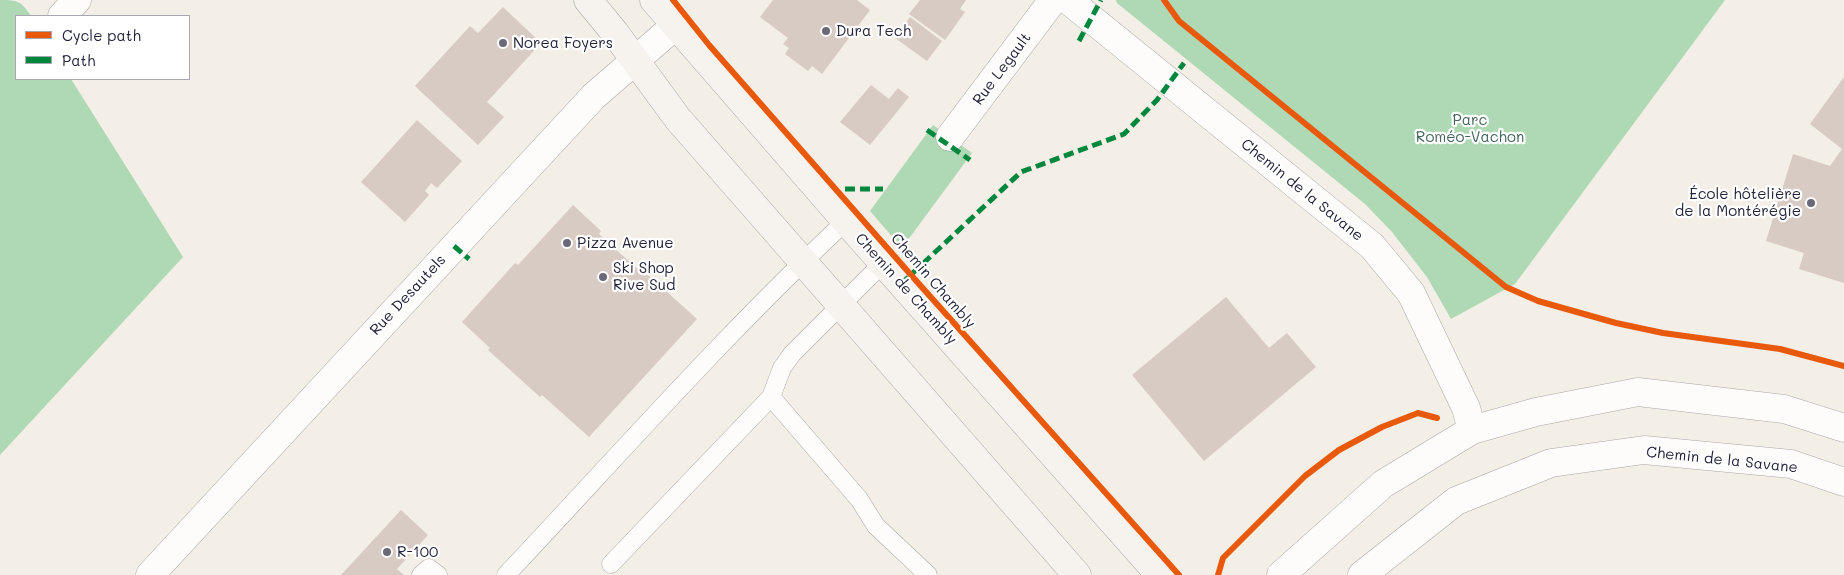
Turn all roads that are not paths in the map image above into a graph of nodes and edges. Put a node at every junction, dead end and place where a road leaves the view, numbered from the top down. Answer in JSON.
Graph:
{"nodes":[{"id":1,"x":77,"y":0,"type":"edge"},
{"id":2,"x":588,"y":0,"type":"edge"},
{"id":3,"x":654,"y":0,"type":"edge"},
{"id":4,"x":1053,"y":0,"type":"edge"},
{"id":5,"x":1068,"y":0,"type":"edge"},
{"id":6,"x":63,"y":15,"type":"edge"},
{"id":7,"x":676,"y":25,"type":"junction"},
{"id":8,"x":636,"y":61,"type":"junction"},
{"id":9,"x":950,"y":137,"type":"dead end"},
{"id":10,"x":846,"y":222,"type":"junction"},
{"id":11,"x":803,"y":262,"type":"junction"},
{"id":12,"x":883,"y":263,"type":"junction"},
{"id":13,"x":841,"y":305,"type":"junction"},
{"id":14,"x":771,"y":397,"type":"junction"},
{"id":15,"x":1844,"y":428,"type":"edge"},
{"id":16,"x":1472,"y":430,"type":"junction"},
{"id":17,"x":1844,"y":482,"type":"edge"},
{"id":18,"x":611,"y":564,"type":"dead end"},
{"id":19,"x":150,"y":575,"type":"edge"},
{"id":20,"x":421,"y":575,"type":"edge"},
{"id":21,"x":438,"y":575,"type":"edge"},
{"id":22,"x":506,"y":575,"type":"edge"},
{"id":23,"x":928,"y":575,"type":"edge"},
{"id":24,"x":1077,"y":575,"type":"edge"},
{"id":25,"x":1160,"y":575,"type":"edge"},
{"id":26,"x":1280,"y":575,"type":"edge"},
{"id":27,"x":1362,"y":575,"type":"edge"}],
"edges":[{"from":1,"to":6,"type":"street"},
{"from":2,"to":8,"type":"main road"},
{"from":3,"to":7,"type":"main road","name":"Chemin de Chambly"},
{"from":4,"to":9,"type":"street","name":"Rue Legault"},
{"from":5,"to":16,"type":"street","name":"Chemin de la Savane"},
{"from":7,"to":8,"type":"street","name":"Rue Desautels"},
{"from":7,"to":10,"type":"main road","name":"Chemin de Chambly"},
{"from":8,"to":11,"type":"main road"},
{"from":8,"to":19,"type":"street","name":"Rue Desautels"},
{"from":10,"to":11,"type":"lane"},
{"from":10,"to":12,"type":"main road","name":"Chemin de Chambly"},
{"from":11,"to":13,"type":"main road"},
{"from":11,"to":22,"type":"lane"},
{"from":12,"to":13,"type":"lane"},
{"from":12,"to":25,"type":"main road","name":"Chemin de Chambly"},
{"from":13,"to":14,"type":"lane"},
{"from":13,"to":24,"type":"main road"},
{"from":14,"to":18,"type":"lane"},
{"from":14,"to":23,"type":"lane"},
{"from":15,"to":16,"type":"street"},
{"from":16,"to":26,"type":"street"},
{"from":17,"to":27,"type":"street","name":"Chemin de la Savane"},
{"from":20,"to":21,"type":"lane"}]}
